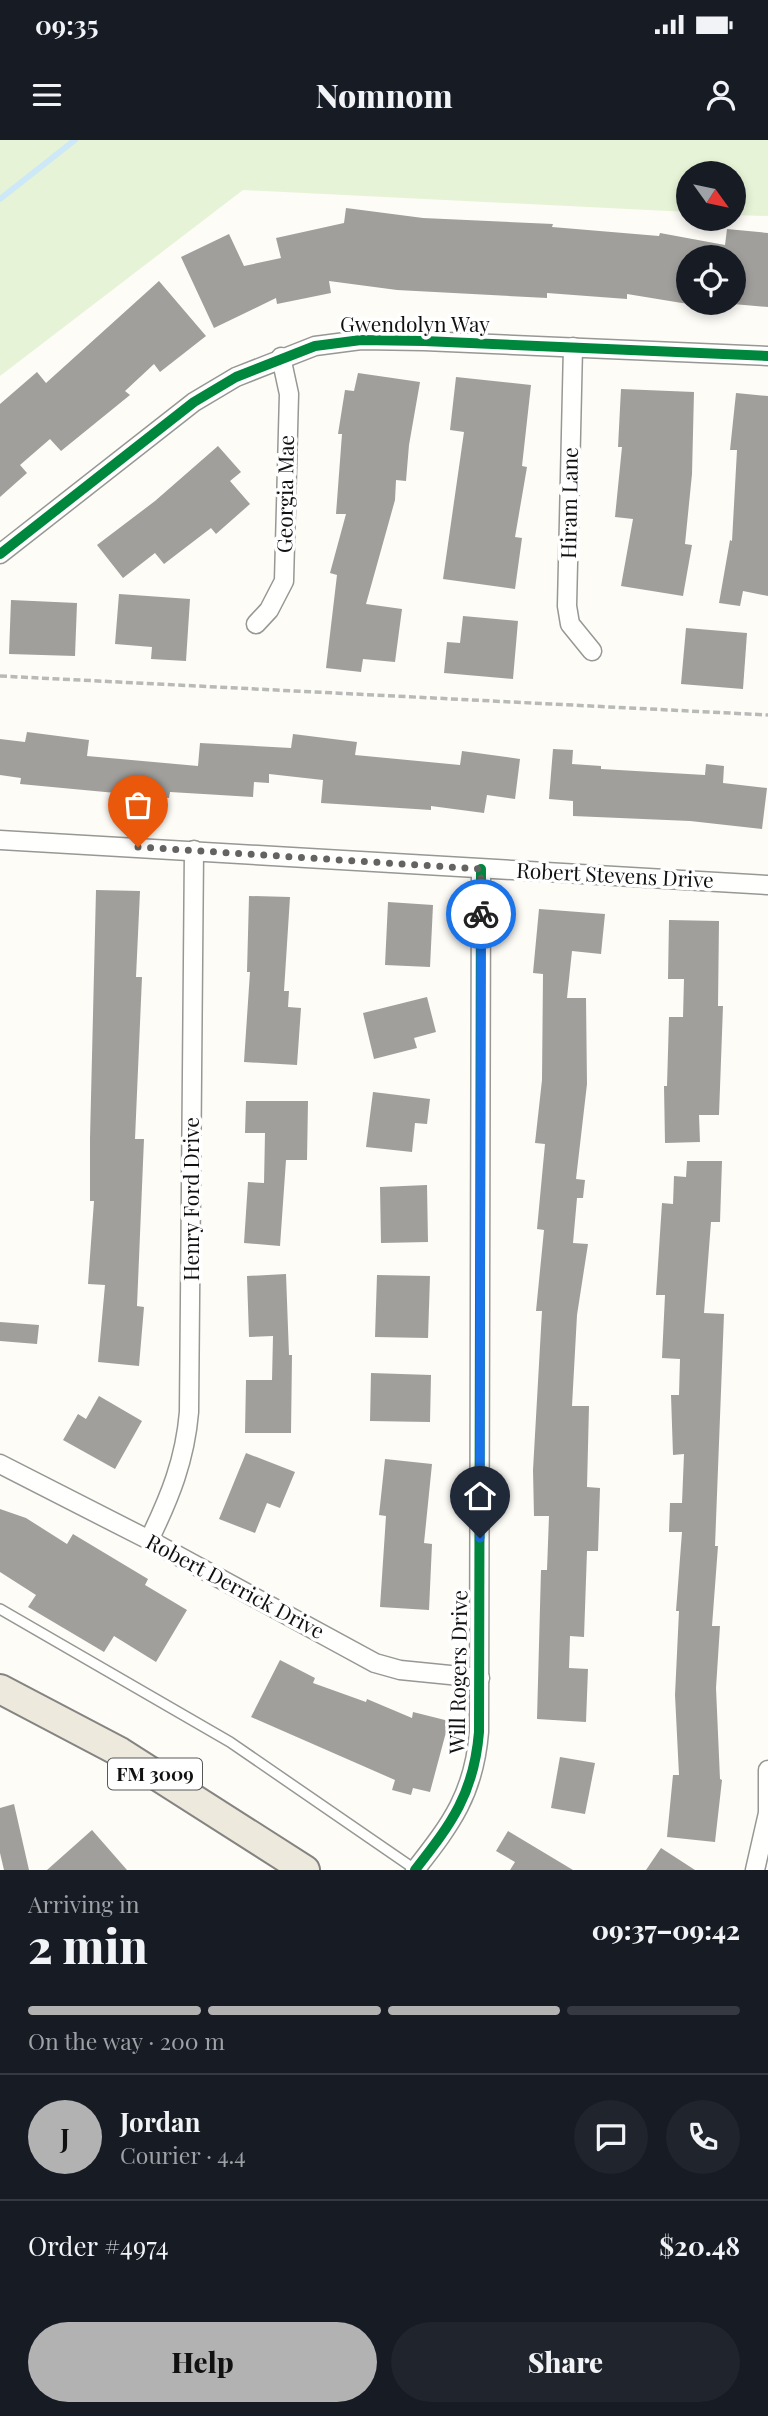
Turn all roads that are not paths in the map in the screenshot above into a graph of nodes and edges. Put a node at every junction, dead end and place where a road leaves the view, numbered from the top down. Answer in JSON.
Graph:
{"nodes":[{"id":1,"x":573,"y":347,"type":"junction"},
{"id":2,"x":768,"y":356,"type":"edge"},
{"id":3,"x":281,"y":357,"type":"junction"},
{"id":4,"x":0,"y":554,"type":"edge"},
{"id":5,"x":256,"y":624,"type":"dead end"},
{"id":6,"x":592,"y":650,"type":"dead end"},
{"id":7,"x":0,"y":840,"type":"edge"},
{"id":8,"x":194,"y":850,"type":"junction"},
{"id":9,"x":481,"y":869,"type":"junction"},
{"id":10,"x":768,"y":885,"type":"edge"},
{"id":11,"x":0,"y":1464,"type":"edge"},
{"id":12,"x":149,"y":1540,"type":"junction"},
{"id":13,"x":0,"y":1609,"type":"edge"},
{"id":14,"x":480,"y":1678,"type":"junction"},
{"id":15,"x":0,"y":1689,"type":"edge"},
{"id":16,"x":768,"y":1770,"type":"edge"},
{"id":17,"x":768,"y":1813,"type":"edge"},
{"id":18,"x":305,"y":1870,"type":"edge"},
{"id":19,"x":415,"y":1870,"type":"edge"},
{"id":20,"x":755,"y":1870,"type":"edge"}],
"edges":[{"from":1,"to":2,"type":"street","name":"Gwendolyn Way"},
{"from":1,"to":3,"type":"street","name":"Gwendolyn Way"},
{"from":1,"to":6,"type":"street","name":"Hiram Lane"},
{"from":3,"to":4,"type":"street","name":"Gwendolyn Way"},
{"from":3,"to":5,"type":"street","name":"Georgia Mae"},
{"from":7,"to":8,"type":"street","name":"Robert Stevens Drive"},
{"from":8,"to":9,"type":"street","name":"Robert Stevens Drive"},
{"from":8,"to":12,"type":"street","name":"Henry Ford Drive"},
{"from":9,"to":10,"type":"street","name":"Robert Stevens Drive"},
{"from":9,"to":14,"type":"street","name":"Will Rogers Drive"},
{"from":11,"to":12,"type":"street","name":"Robert Derrick Drive"},
{"from":12,"to":14,"type":"street","name":"Robert Derrick Drive"},
{"from":13,"to":19,"type":"lane"},
{"from":14,"to":19,"type":"street","name":"Will Rogers Drive"},
{"from":15,"to":18,"type":"main road","number":"FM 3009"},
{"from":16,"to":17,"type":"street"},
{"from":17,"to":20,"type":"street"}]}
